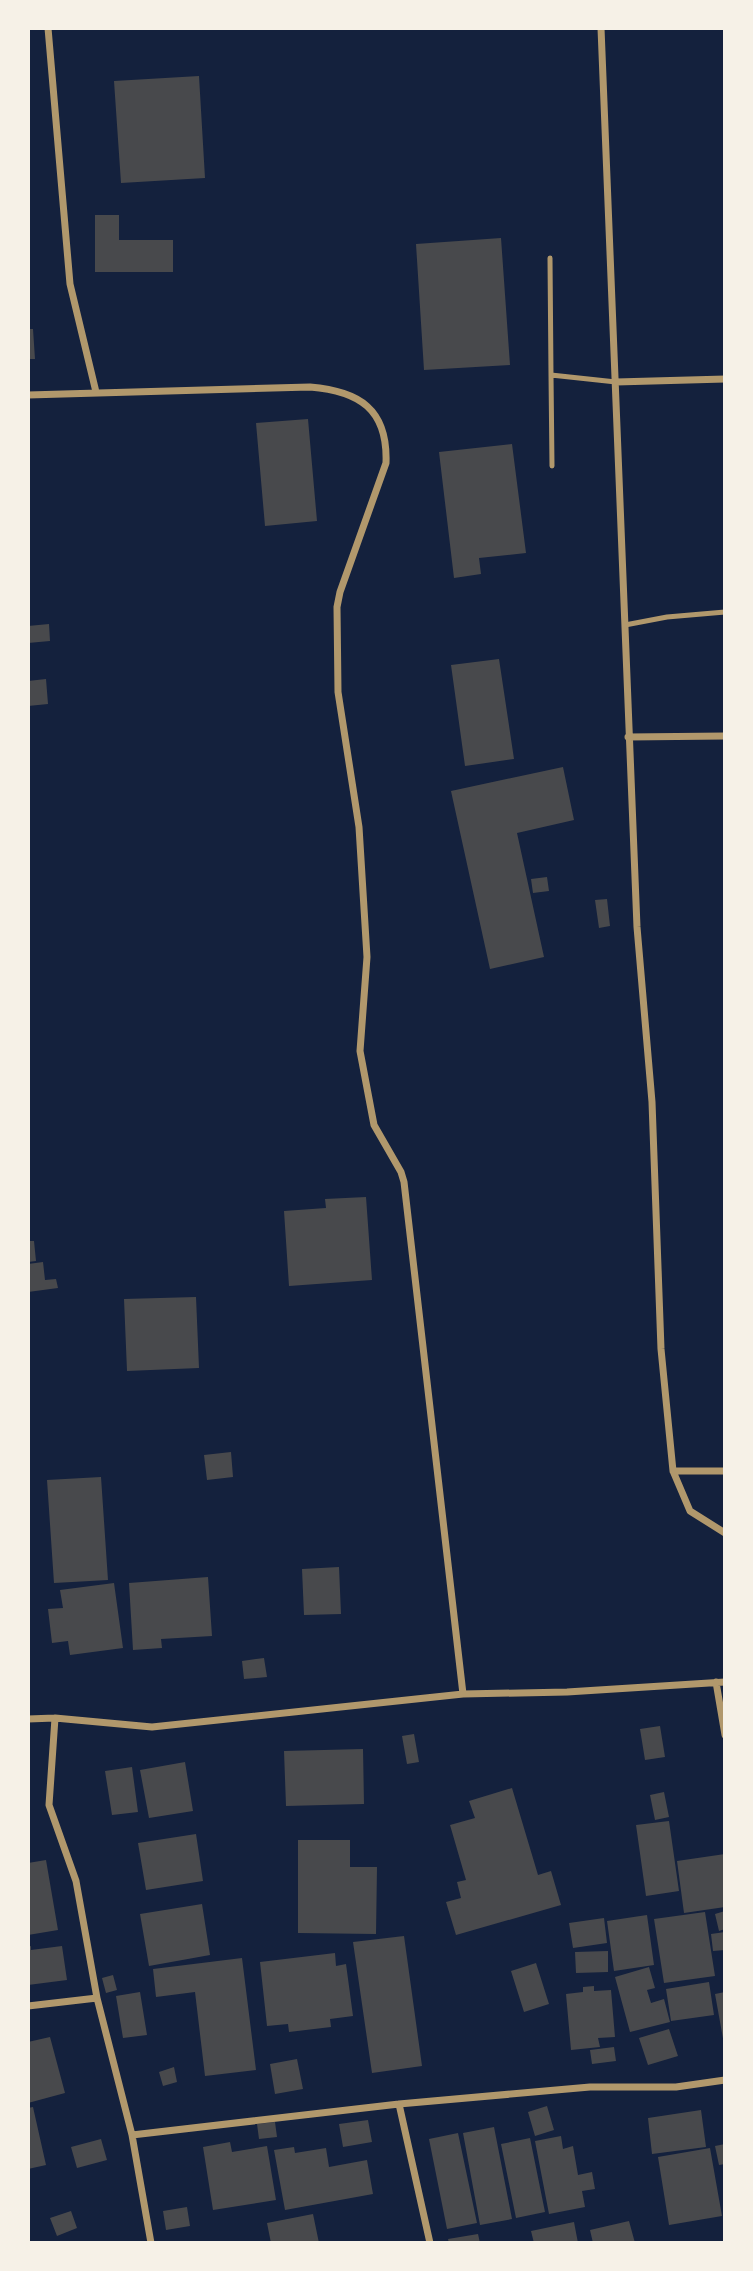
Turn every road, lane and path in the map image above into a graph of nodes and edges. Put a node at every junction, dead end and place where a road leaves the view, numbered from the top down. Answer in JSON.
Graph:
{"nodes":[{"id":1,"x":48,"y":28,"type":"edge"},
{"id":2,"x":601,"y":28,"type":"edge"},
{"id":3,"x":550,"y":258,"type":"dead end"},
{"id":4,"x":551,"y":375,"type":"junction"},
{"id":5,"x":725,"y":379,"type":"edge"},
{"id":6,"x":616,"y":382,"type":"junction"},
{"id":7,"x":96,"y":392,"type":"junction"},
{"id":8,"x":28,"y":395,"type":"edge"},
{"id":9,"x":552,"y":466,"type":"dead end"},
{"id":10,"x":725,"y":612,"type":"edge"},
{"id":11,"x":625,"y":625,"type":"junction"},
{"id":12,"x":725,"y":736,"type":"edge"},
{"id":13,"x":628,"y":737,"type":"junction"},
{"id":14,"x":673,"y":1471,"type":"junction"},
{"id":15,"x":725,"y":1471,"type":"edge"},
{"id":16,"x":725,"y":1533,"type":"edge"},
{"id":17,"x":721,"y":1682,"type":"edge"},
{"id":18,"x":463,"y":1694,"type":"junction"},
{"id":19,"x":55,"y":1718,"type":"junction"},
{"id":20,"x":28,"y":1719,"type":"edge"},
{"id":21,"x":725,"y":1735,"type":"edge"},
{"id":22,"x":97,"y":1998,"type":"junction"},
{"id":23,"x":28,"y":2006,"type":"edge"},
{"id":24,"x":725,"y":2080,"type":"edge"},
{"id":25,"x":399,"y":2104,"type":"junction"},
{"id":26,"x":132,"y":2135,"type":"junction"},
{"id":27,"x":151,"y":2243,"type":"edge"},
{"id":28,"x":430,"y":2243,"type":"edge"}],
"edges":[{"from":1,"to":7,"type":"street"},
{"from":2,"to":6,"type":"street"},
{"from":3,"to":4,"type":"lane"},
{"from":4,"to":6,"type":"lane"},
{"from":4,"to":9,"type":"lane"},
{"from":5,"to":6,"type":"street"},
{"from":6,"to":11,"type":"street"},
{"from":7,"to":8,"type":"street"},
{"from":7,"to":18,"type":"street"},
{"from":10,"to":11,"type":"lane"},
{"from":11,"to":13,"type":"street"},
{"from":12,"to":13,"type":"street"},
{"from":13,"to":14,"type":"street"},
{"from":14,"to":15,"type":"street"},
{"from":14,"to":16,"type":"street"},
{"from":17,"to":18,"type":"street"},
{"from":17,"to":21,"type":"street"},
{"from":18,"to":19,"type":"street"},
{"from":19,"to":20,"type":"street"},
{"from":19,"to":22,"type":"street"},
{"from":22,"to":23,"type":"street"},
{"from":22,"to":26,"type":"street"},
{"from":24,"to":25,"type":"street"},
{"from":25,"to":26,"type":"street"},
{"from":25,"to":28,"type":"street"},
{"from":26,"to":27,"type":"street"}]}
